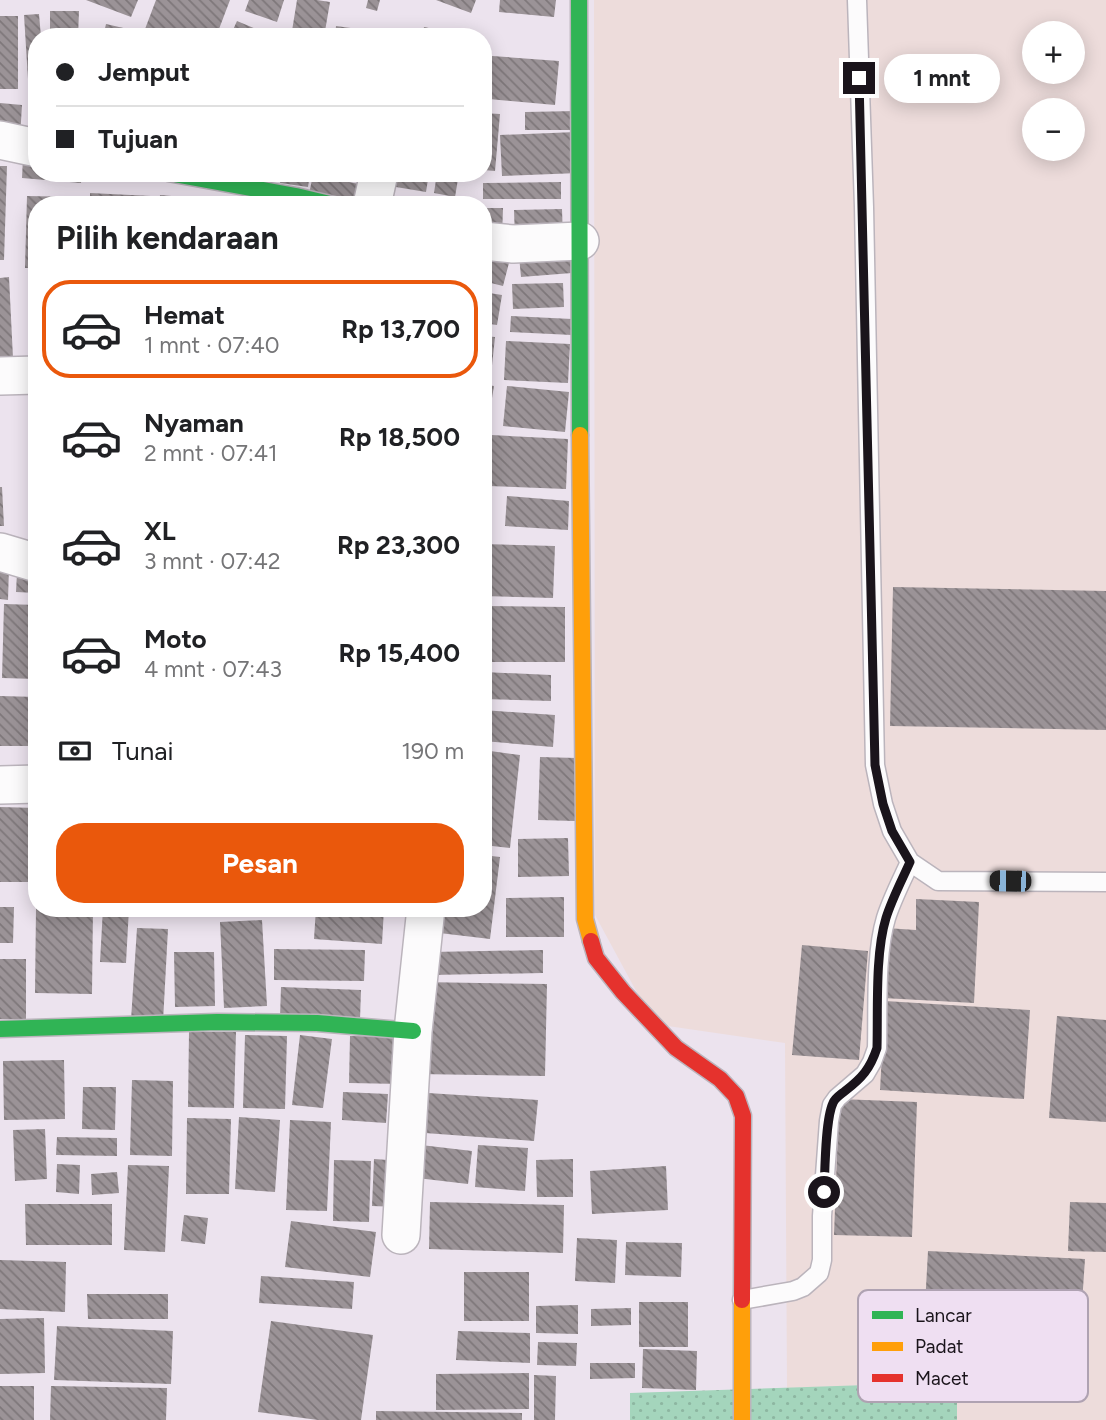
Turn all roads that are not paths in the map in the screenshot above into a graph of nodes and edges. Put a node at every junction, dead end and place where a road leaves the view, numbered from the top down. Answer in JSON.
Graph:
{"nodes":[{"id":1,"x":579,"y":0,"type":"edge"},
{"id":2,"x":857,"y":0,"type":"edge"},
{"id":3,"x":0,"y":140,"type":"edge"},
{"id":4,"x":28,"y":146,"type":"edge"},
{"id":5,"x":218,"y":182,"type":"edge"},
{"id":6,"x":296,"y":196,"type":"edge"},
{"id":7,"x":580,"y":241,"type":"junction"},
{"id":8,"x":492,"y":242,"type":"edge"},
{"id":9,"x":28,"y":375,"type":"edge"},
{"id":10,"x":0,"y":376,"type":"edge"},
{"id":11,"x":0,"y":552,"type":"edge"},
{"id":12,"x":28,"y":560,"type":"edge"},
{"id":13,"x":28,"y":784,"type":"edge"},
{"id":14,"x":0,"y":785,"type":"edge"},
{"id":15,"x":910,"y":862,"type":"junction"},
{"id":16,"x":1106,"y":882,"type":"edge"},
{"id":17,"x":425,"y":917,"type":"edge"},
{"id":18,"x":0,"y":1029,"type":"edge"},
{"id":19,"x":413,"y":1031,"type":"junction"},
{"id":20,"x":401,"y":1236,"type":"dead end"},
{"id":21,"x":743,"y":1300,"type":"junction"},
{"id":22,"x":742,"y":1420,"type":"edge"}],
"edges":[{"from":1,"to":7,"type":"street"},
{"from":2,"to":15,"type":"lane"},
{"from":3,"to":4,"type":"street"},
{"from":5,"to":6,"type":"street"},
{"from":7,"to":8,"type":"street"},
{"from":7,"to":21,"type":"street"},
{"from":9,"to":10,"type":"street"},
{"from":11,"to":12,"type":"street"},
{"from":13,"to":14,"type":"street"},
{"from":15,"to":16,"type":"lane"},
{"from":15,"to":21,"type":"lane"},
{"from":17,"to":19,"type":"street"},
{"from":18,"to":19,"type":"street"},
{"from":19,"to":20,"type":"street"},
{"from":21,"to":22,"type":"street"}]}
